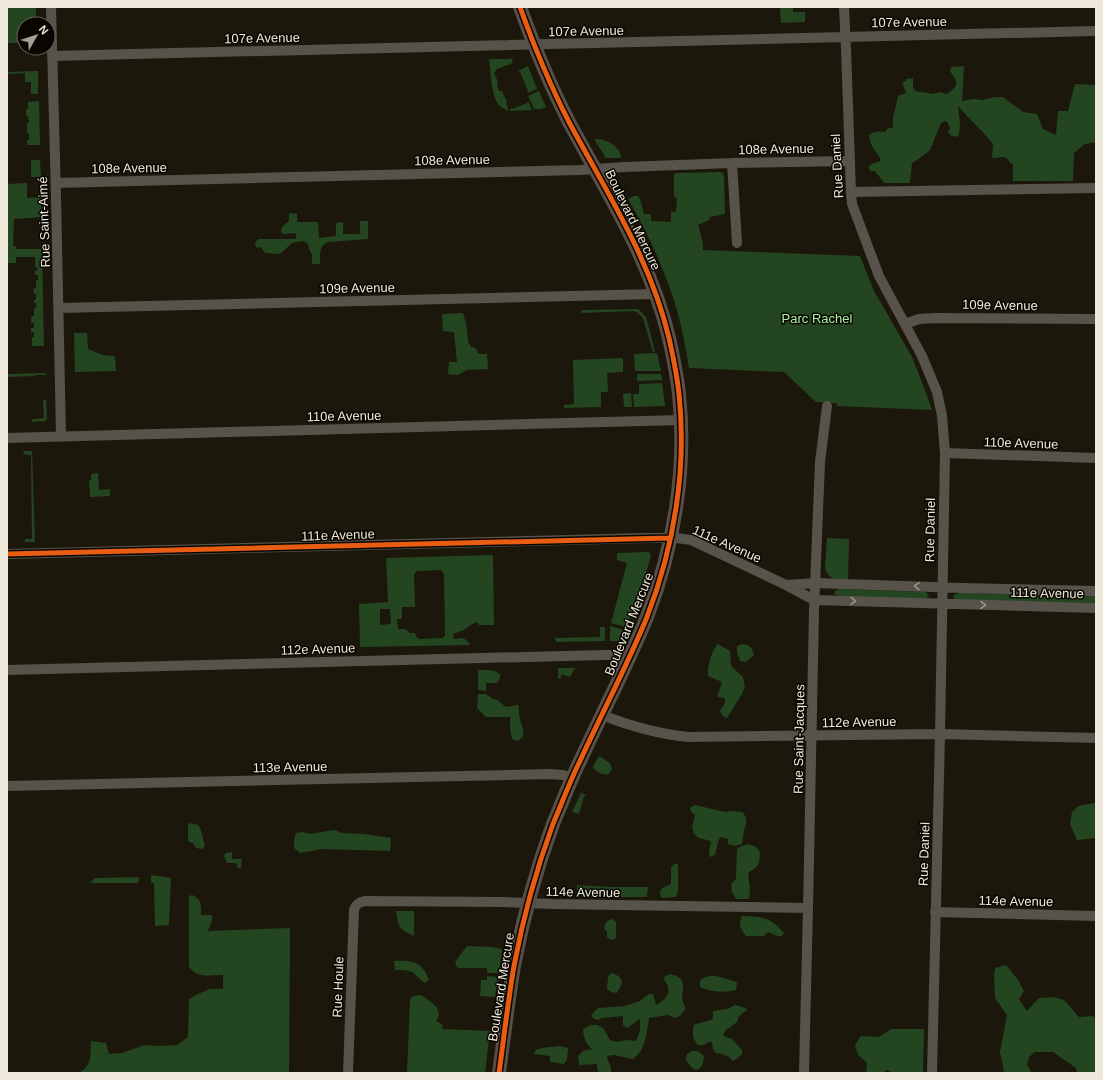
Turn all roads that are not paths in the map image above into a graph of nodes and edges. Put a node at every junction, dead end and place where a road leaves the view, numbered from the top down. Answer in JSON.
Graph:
{"nodes":[{"id":1,"x":520,"y":7,"type":"edge"},
{"id":2,"x":844,"y":7,"type":"edge"},
{"id":3,"x":1096,"y":31,"type":"edge"},
{"id":4,"x":845,"y":37,"type":"junction"},
{"id":5,"x":534,"y":45,"type":"junction"},
{"id":6,"x":52,"y":56,"type":"edge"},
{"id":7,"x":56,"y":56,"type":"edge"},
{"id":8,"x":849,"y":160,"type":"junction"},
{"id":9,"x":732,"y":163,"type":"junction"},
{"id":10,"x":595,"y":169,"type":"junction"},
{"id":11,"x":56,"y":183,"type":"junction"},
{"id":12,"x":1096,"y":188,"type":"edge"},
{"id":13,"x":851,"y":192,"type":"junction"},
{"id":14,"x":737,"y":243,"type":"dead end"},
{"id":15,"x":656,"y":294,"type":"junction"},
{"id":16,"x":59,"y":308,"type":"junction"},
{"id":17,"x":1096,"y":320,"type":"edge"},
{"id":18,"x":905,"y":324,"type":"junction"},
{"id":19,"x":827,"y":406,"type":"dead end"},
{"id":20,"x":681,"y":420,"type":"junction"},
{"id":21,"x":61,"y":436,"type":"junction"},
{"id":22,"x":7,"y":438,"type":"edge"},
{"id":23,"x":945,"y":453,"type":"junction"},
{"id":24,"x":1096,"y":458,"type":"edge"},
{"id":25,"x":670,"y":538,"type":"junction"},
{"id":26,"x":7,"y":554,"type":"edge"},
{"id":27,"x":815,"y":583,"type":"junction"},
{"id":28,"x":786,"y":585,"type":"junction"},
{"id":29,"x":942,"y":587,"type":"junction"},
{"id":30,"x":1096,"y":591,"type":"edge"},
{"id":31,"x":814,"y":600,"type":"junction"},
{"id":32,"x":942,"y":604,"type":"junction"},
{"id":33,"x":1096,"y":608,"type":"edge"},
{"id":34,"x":629,"y":657,"type":"junction"},
{"id":35,"x":7,"y":670,"type":"edge"},
{"id":36,"x":602,"y":715,"type":"junction"},
{"id":37,"x":940,"y":734,"type":"junction"},
{"id":38,"x":812,"y":736,"type":"junction"},
{"id":39,"x":1096,"y":738,"type":"edge"},
{"id":40,"x":572,"y":778,"type":"junction"},
{"id":41,"x":7,"y":786,"type":"edge"},
{"id":42,"x":357,"y":903,"type":"joint"},
{"id":43,"x":528,"y":903,"type":"junction"},
{"id":44,"x":808,"y":908,"type":"junction"},
{"id":45,"x":935,"y":912,"type":"junction"},
{"id":46,"x":1096,"y":916,"type":"edge"},
{"id":47,"x":348,"y":1073,"type":"edge"},
{"id":48,"x":499,"y":1073,"type":"edge"},
{"id":49,"x":804,"y":1073,"type":"edge"},
{"id":50,"x":932,"y":1073,"type":"edge"}],
"edges":[{"from":1,"to":5,"type":"street","name":"Boulevard Mercure"},
{"from":2,"to":4,"type":"street","name":"Rue Daniel"},
{"from":3,"to":4,"type":"street","name":"107e Avenue"},
{"from":4,"to":5,"type":"street","name":"107e Avenue"},
{"from":4,"to":8,"type":"street","name":"Rue Daniel"},
{"from":5,"to":7,"type":"street","name":"107e Avenue"},
{"from":5,"to":10,"type":"street","name":"Boulevard Mercure"},
{"from":6,"to":11,"type":"street","name":"Rue Saint-Aimé"},
{"from":8,"to":9,"type":"street","name":"108e Avenue"},
{"from":8,"to":13,"type":"street","name":"Rue Daniel"},
{"from":9,"to":10,"type":"street","name":"108e Avenue"},
{"from":9,"to":14,"type":"street"},
{"from":10,"to":11,"type":"street","name":"108e Avenue"},
{"from":10,"to":15,"type":"street","name":"Boulevard Mercure"},
{"from":11,"to":16,"type":"street","name":"Rue Saint-Aimé"},
{"from":12,"to":13,"type":"street"},
{"from":13,"to":18,"type":"street","name":"Rue Daniel"},
{"from":15,"to":16,"type":"street","name":"109e Avenue"},
{"from":15,"to":20,"type":"street","name":"Boulevard Mercure"},
{"from":16,"to":21,"type":"street","name":"Rue Saint-Aimé"},
{"from":17,"to":18,"type":"street","name":"109e Avenue"},
{"from":18,"to":23,"type":"street","name":"Rue Daniel"},
{"from":19,"to":27,"type":"street","name":"Rue Saint-Jacques"},
{"from":20,"to":21,"type":"street","name":"110e Avenue"},
{"from":20,"to":25,"type":"street","name":"Boulevard Mercure"},
{"from":21,"to":22,"type":"street","name":"110e Avenue"},
{"from":23,"to":24,"type":"street","name":"110e Avenue"},
{"from":23,"to":29,"type":"street","name":"Rue Daniel"},
{"from":25,"to":26,"type":"street","name":"111e Avenue"},
{"from":25,"to":28,"type":"street","name":"111e Avenue"},
{"from":25,"to":34,"type":"street","name":"Boulevard Mercure"},
{"from":27,"to":28,"type":"street","name":"111e Avenue"},
{"from":29,"to":27,"type":"street","name":"111e Avenue","one_way":true},
{"from":27,"to":31,"type":"street","name":"Rue Saint-Jacques"},
{"from":28,"to":31,"type":"street","name":"111e Avenue"},
{"from":29,"to":30,"type":"street","name":"111e Avenue"},
{"from":29,"to":32,"type":"street","name":"Rue Daniel"},
{"from":31,"to":32,"type":"street","name":"111e Avenue","one_way":true},
{"from":31,"to":38,"type":"street","name":"Rue Saint-Jacques"},
{"from":32,"to":33,"type":"street","name":"111e Avenue","one_way":true},
{"from":32,"to":37,"type":"street","name":"Rue Daniel"},
{"from":34,"to":35,"type":"street","name":"112e Avenue"},
{"from":34,"to":36,"type":"street","name":"Boulevard Mercure"},
{"from":36,"to":38,"type":"street","name":"112e Avenue"},
{"from":36,"to":40,"type":"street","name":"Boulevard Mercure"},
{"from":37,"to":38,"type":"street","name":"112e Avenue"},
{"from":37,"to":39,"type":"street","name":"112e Avenue"},
{"from":37,"to":45,"type":"street","name":"Rue Daniel"},
{"from":38,"to":44,"type":"street","name":"Rue Saint-Jacques"},
{"from":40,"to":41,"type":"street","name":"113e Avenue"},
{"from":40,"to":43,"type":"street","name":"Boulevard Mercure"},
{"from":42,"to":43,"type":"street","name":"114e Avenue"},
{"from":42,"to":47,"type":"street","name":"Rue Houle"},
{"from":43,"to":44,"type":"street","name":"114e Avenue"},
{"from":43,"to":48,"type":"street","name":"Boulevard Mercure"},
{"from":44,"to":49,"type":"street","name":"Rue Saint-Jacques"},
{"from":45,"to":46,"type":"street","name":"114e Avenue"},
{"from":45,"to":50,"type":"street","name":"Rue Daniel"}]}
